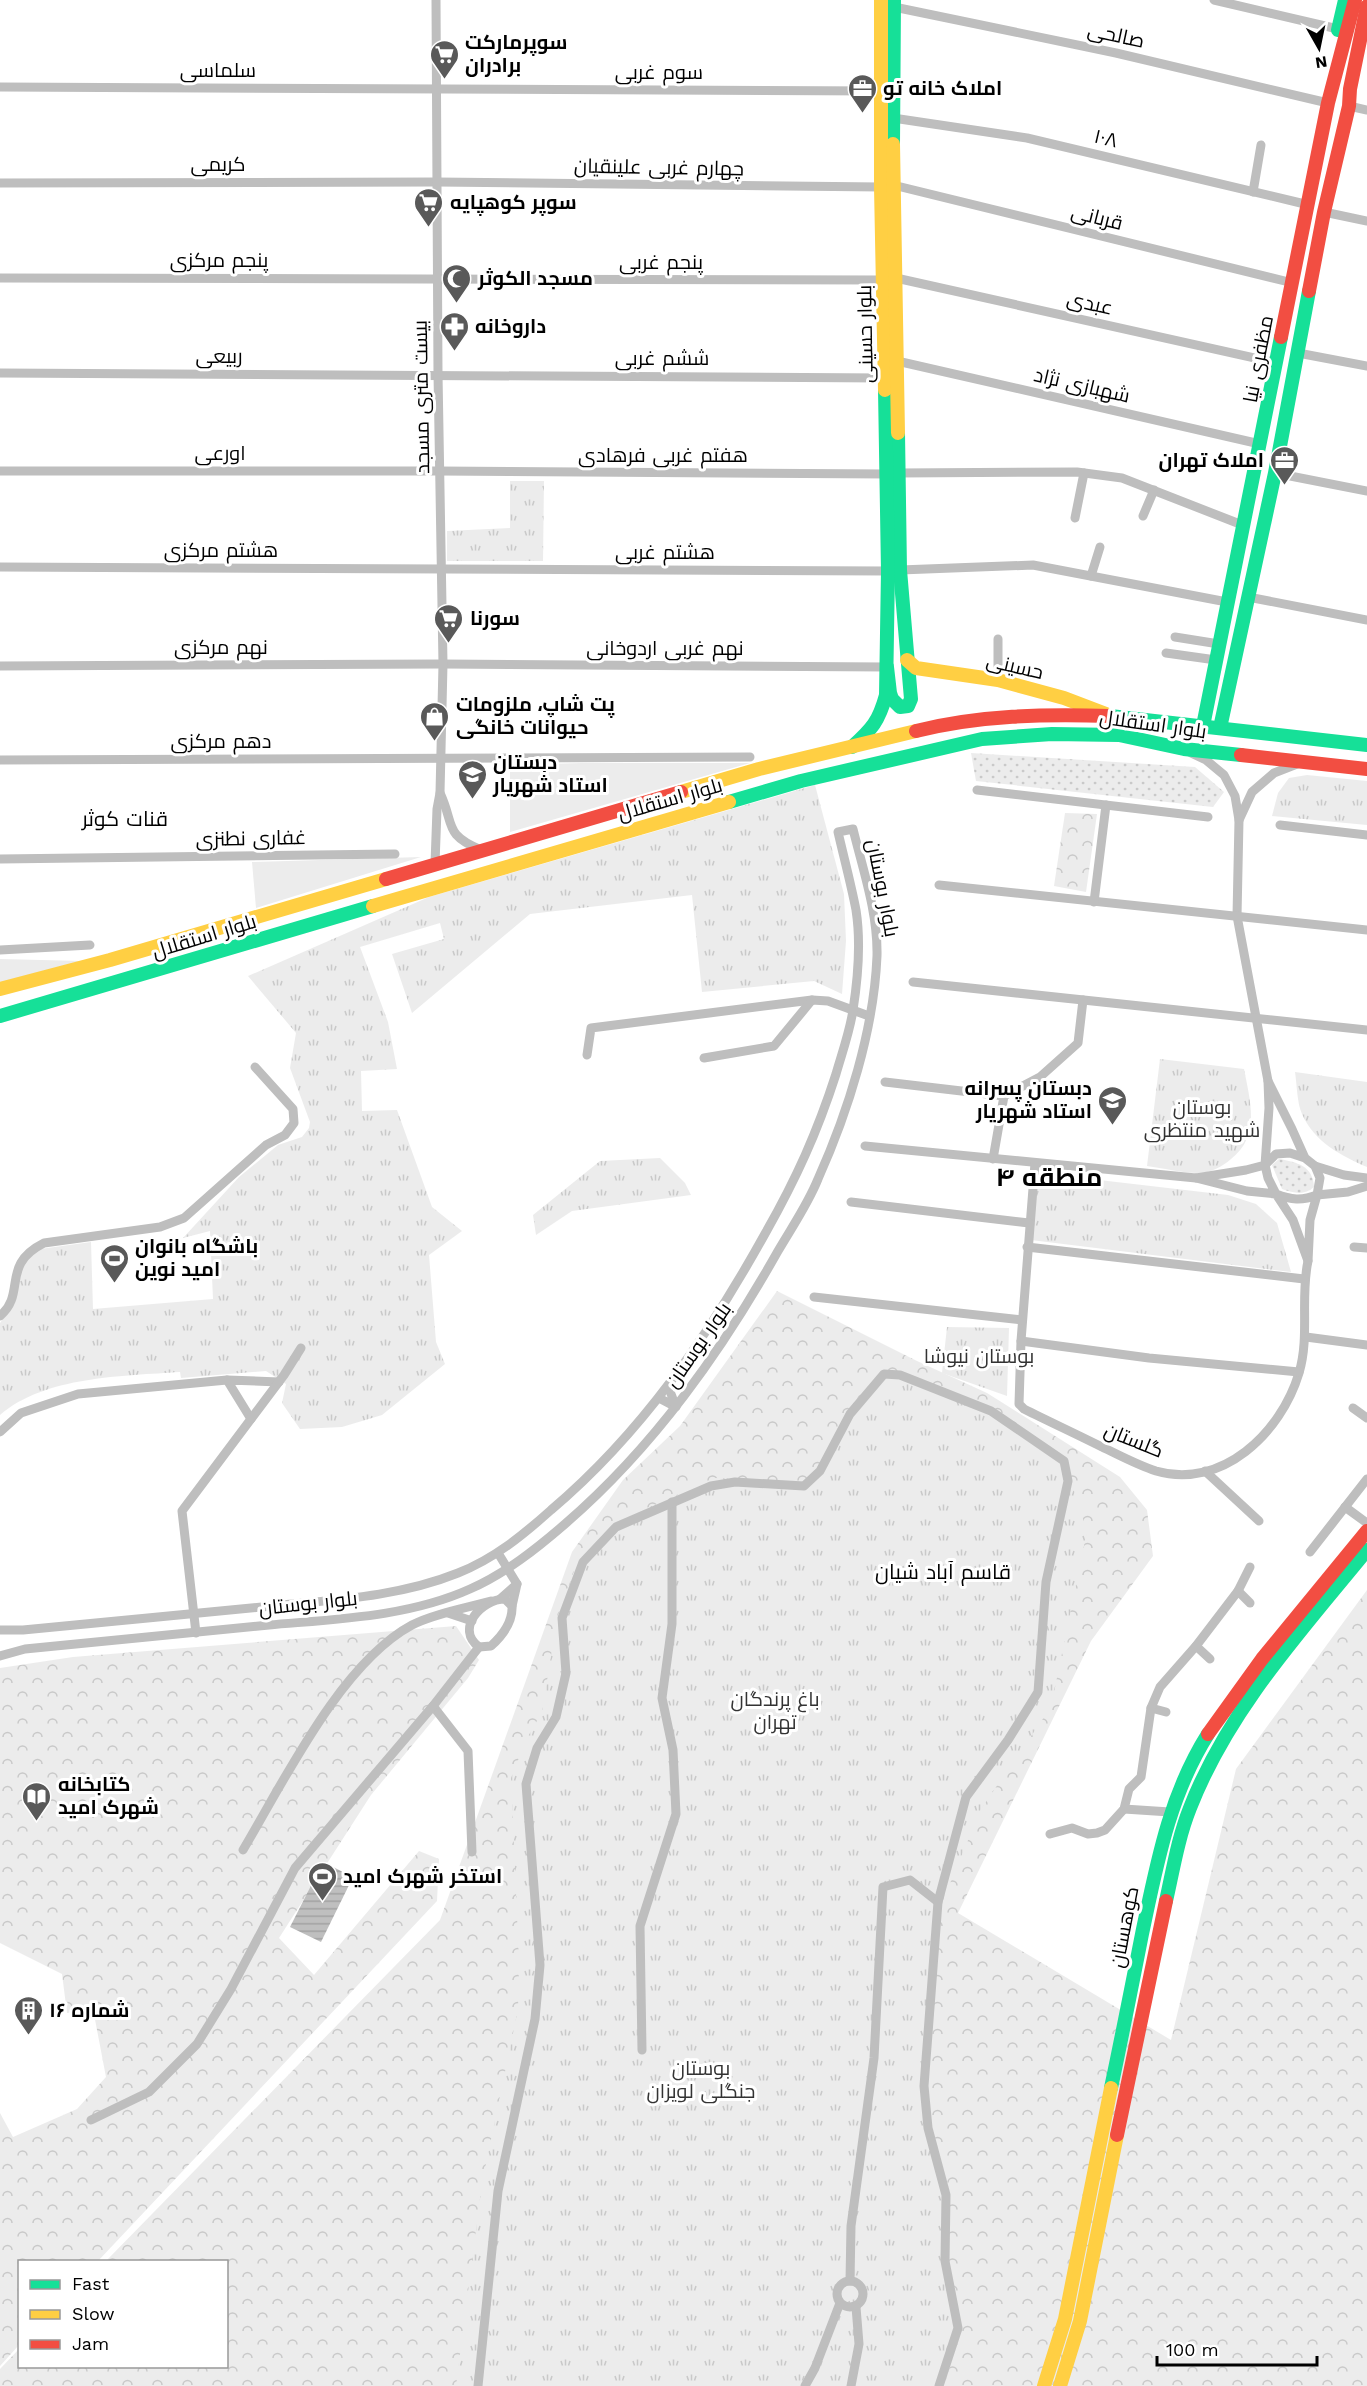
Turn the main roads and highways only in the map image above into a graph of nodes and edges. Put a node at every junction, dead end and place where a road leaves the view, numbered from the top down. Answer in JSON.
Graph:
{"nodes":[{"id":1,"x":881,"y":0,"type":"edge"},
{"id":2,"x":1345,"y":0,"type":"edge"},
{"id":3,"x":1355,"y":0,"type":"edge"},
{"id":4,"x":894,"y":4,"type":"edge"},
{"id":5,"x":1367,"y":6,"type":"edge"},
{"id":6,"x":1367,"y":44,"type":"edge"},
{"id":7,"x":1328,"y":103,"type":"junction"},
{"id":8,"x":1349,"y":106,"type":"junction"},
{"id":9,"x":887,"y":186,"type":"junction"},
{"id":10,"x":890,"y":279,"type":"junction"},
{"id":11,"x":893,"y":473,"type":"junction"},
{"id":12,"x":894,"y":570,"type":"junction"},
{"id":13,"x":908,"y":660,"type":"junction"},
{"id":14,"x":887,"y":667,"type":"junction"},
{"id":15,"x":1228,"y":693,"type":"junction"},
{"id":16,"x":1208,"y":697,"type":"junction"},
{"id":17,"x":1113,"y":716,"type":"junction"},
{"id":18,"x":953,"y":722,"type":"junction"},
{"id":19,"x":1203,"y":726,"type":"junction"},
{"id":20,"x":1220,"y":728,"type":"junction"},
{"id":21,"x":957,"y":744,"type":"junction"},
{"id":22,"x":1367,"y":745,"type":"edge"},
{"id":23,"x":852,"y":747,"type":"junction"},
{"id":24,"x":1367,"y":769,"type":"edge"},
{"id":25,"x":26,"y":982,"type":"junction"},
{"id":26,"x":0,"y":989,"type":"edge"},
{"id":27,"x":22,"y":1010,"type":"junction"},
{"id":28,"x":0,"y":1016,"type":"edge"},
{"id":29,"x":1367,"y":1531,"type":"edge"},
{"id":30,"x":1367,"y":1550,"type":"edge"},
{"id":31,"x":1113,"y":2077,"type":"junction"},
{"id":32,"x":1128,"y":2081,"type":"junction"},
{"id":33,"x":1044,"y":2386,"type":"edge"},
{"id":34,"x":1060,"y":2386,"type":"edge"}],
"edges":[{"from":1,"to":9,"type":"main road","name":"بلوار حسینی"},
{"from":2,"to":7,"type":"main road"},
{"from":3,"to":7,"type":"main road","name":"مظفری نیا"},
{"from":4,"to":9,"type":"main road","name":"بلوار حسینی"},
{"from":5,"to":8,"type":"main road","name":"مظفری نیا"},
{"from":6,"to":8,"type":"main road"},
{"from":7,"to":16,"type":"main road","name":"مظفری نیا"},
{"from":8,"to":15,"type":"main road","name":"مظفری نیا"},
{"from":9,"to":10,"type":"main road","name":"بلوار حسینی"},
{"from":10,"to":11,"type":"main road","name":"بلوار حسینی"},
{"from":10,"to":11,"type":"main road","name":"بلوار حسینی"},
{"from":11,"to":12,"type":"main road","name":"بلوار حسینی"},
{"from":12,"to":13,"type":"main road","name":"بلوار حسینی"},
{"from":12,"to":14,"type":"main road","name":"بلوار حسینی"},
{"from":13,"to":14,"type":"main road","name":"بلوار حسینی"},
{"from":13,"to":17,"type":"main road","name":"حسینی"},
{"from":14,"to":23,"type":"main road"},
{"from":15,"to":16,"type":"main road"},
{"from":15,"to":20,"type":"main road","name":"مظفری نیا"},
{"from":16,"to":19,"type":"main road","name":"مظفری نیا"},
{"from":17,"to":18,"type":"main road","name":"بلوار استقلال"},
{"from":17,"to":19,"type":"main road","name":"بلوار استقلال"},
{"from":18,"to":21,"type":"main road"},
{"from":18,"to":23,"type":"main road","name":"بلوار استقلال"},
{"from":19,"to":20,"type":"main road","name":"بلوار استقلال"},
{"from":20,"to":22,"type":"main road","name":"بلوار استقلال"},
{"from":21,"to":24,"type":"main road","name":"بلوار استقلال"},
{"from":21,"to":27,"type":"main road","name":"بلوار استقلال"},
{"from":23,"to":25,"type":"main road","name":"بلوار استقلال"},
{"from":25,"to":26,"type":"main road","name":"بلوار استقلال"},
{"from":25,"to":27,"type":"main road"},
{"from":27,"to":28,"type":"main road","name":"بلوار استقلال"},
{"from":29,"to":31,"type":"main road","name":"کوهستان"},
{"from":30,"to":32,"type":"main road","name":"کوهستان"},
{"from":31,"to":32,"type":"main road"},
{"from":31,"to":33,"type":"main road","name":"کوهستان"},
{"from":32,"to":34,"type":"main road","name":"کوهستان"}]}
